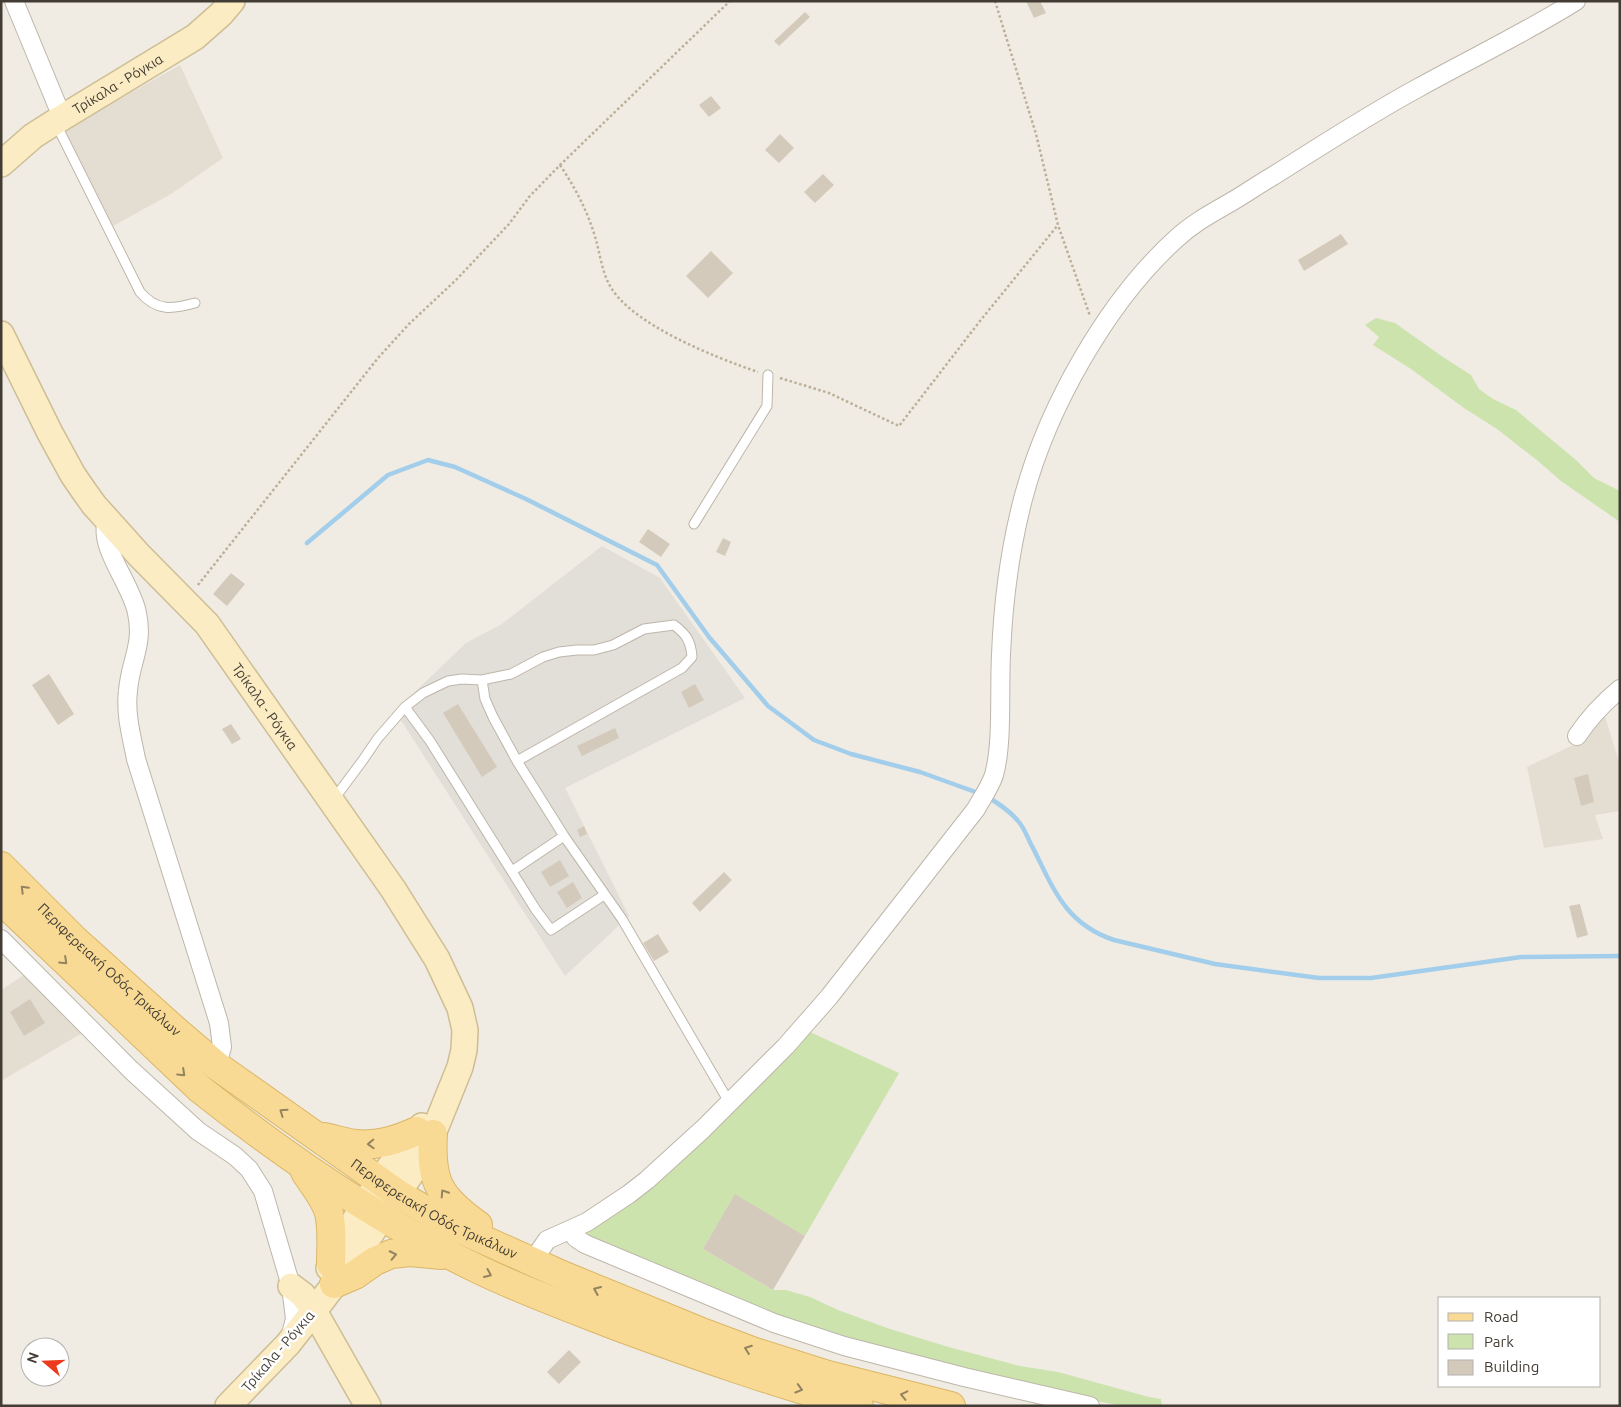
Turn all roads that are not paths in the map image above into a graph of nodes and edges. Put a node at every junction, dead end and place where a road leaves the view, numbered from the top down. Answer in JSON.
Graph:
{"nodes":[{"id":1,"x":14,"y":1,"type":"edge"},
{"id":2,"x":232,"y":1,"type":"edge"},
{"id":3,"x":1576,"y":1,"type":"edge"},
{"id":4,"x":59,"y":119,"type":"junction"},
{"id":5,"x":1,"y":164,"type":"edge"},
{"id":6,"x":196,"y":303,"type":"dead end"},
{"id":7,"x":1,"y":334,"type":"edge"},
{"id":8,"x":768,"y":375,"type":"road end"},
{"id":9,"x":107,"y":521,"type":"junction"},
{"id":10,"x":694,"y":524,"type":"dead end"},
{"id":11,"x":482,"y":680,"type":"junction"},
{"id":12,"x":1620,"y":689,"type":"edge"},
{"id":13,"x":405,"y":707,"type":"junction"},
{"id":14,"x":1577,"y":736,"type":"dead end"},
{"id":15,"x":517,"y":761,"type":"junction"},
{"id":16,"x":331,"y":804,"type":"junction"},
{"id":17,"x":564,"y":836,"type":"junction"},
{"id":18,"x":1,"y":866,"type":"edge"},
{"id":19,"x":512,"y":871,"type":"junction"},
{"id":20,"x":604,"y":895,"type":"junction"},
{"id":21,"x":1,"y":900,"type":"edge"},
{"id":22,"x":1,"y":939,"type":"edge"},
{"id":23,"x":217,"y":1066,"type":"junction"},
{"id":24,"x":729,"y":1102,"type":"junction"},
{"id":25,"x":425,"y":1132,"type":"junction"},
{"id":26,"x":318,"y":1136,"type":"junction"},
{"id":27,"x":298,"y":1163,"type":"junction"},
{"id":28,"x":389,"y":1187,"type":"junction"},
{"id":29,"x":373,"y":1211,"type":"junction"},
{"id":30,"x":570,"y":1230,"type":"junction"},
{"id":31,"x":456,"y":1258,"type":"junction"},
{"id":32,"x":527,"y":1260,"type":"junction"},
{"id":33,"x":291,"y":1286,"type":"junction"},
{"id":34,"x":326,"y":1288,"type":"junction"},
{"id":35,"x":288,"y":1344,"type":"junction"},
{"id":36,"x":228,"y":1406,"type":"edge"},
{"id":37,"x":368,"y":1406,"type":"edge"},
{"id":38,"x":860,"y":1406,"type":"edge"},
{"id":39,"x":951,"y":1406,"type":"edge"},
{"id":40,"x":1090,"y":1406,"type":"edge"}],
"edges":[{"from":1,"to":4,"type":"street"},
{"from":2,"to":4,"type":"street","name":"Τρίκαλα - Ρόγκια"},
{"from":3,"to":24,"type":"street"},
{"from":4,"to":5,"type":"street","name":"Τρίκαλα - Ρόγκια"},
{"from":4,"to":6,"type":"lane"},
{"from":7,"to":9,"type":"street","name":"Τρίκαλα - Ρόγκια"},
{"from":8,"to":10,"type":"lane"},
{"from":9,"to":16,"type":"street","name":"Τρίκαλα - Ρόγκια"},
{"from":9,"to":23,"type":"street"},
{"from":11,"to":13,"type":"lane"},
{"from":11,"to":15,"type":"lane"},
{"from":11,"to":15,"type":"lane"},
{"from":12,"to":14,"type":"street"},
{"from":13,"to":16,"type":"lane"},
{"from":13,"to":19,"type":"lane"},
{"from":15,"to":17,"type":"lane"},
{"from":16,"to":25,"type":"street","name":"Τρίκαλα - Ρόγκια"},
{"from":17,"to":19,"type":"lane"},
{"from":17,"to":20,"type":"lane"},
{"from":23,"to":18,"type":"main road","name":"Περιφερειακή Οδός Τρικάλων","one_way":true},
{"from":19,"to":20,"type":"lane"},
{"from":20,"to":24,"type":"lane"},
{"from":21,"to":27,"type":"main road","name":"Περιφερειακή Οδός Τρικάλων","one_way":true},
{"from":22,"to":33,"type":"street"},
{"from":26,"to":23,"type":"main road","name":"Περιφερειακή Οδός Τρικάλων","one_way":true},
{"from":24,"to":30,"type":"street"},
{"from":25,"to":26,"type":"main road","one_way":true},
{"from":25,"to":28,"type":"street","name":"Τρίκαλα - Ρόγκια"},
{"from":32,"to":25,"type":"main road","one_way":true},
{"from":26,"to":28,"type":"main road","name":"Περιφερειακή Οδός Τρικάλων"},
{"from":27,"to":29,"type":"main road","name":"Περιφερειακή Οδός Τρικάλων"},
{"from":27,"to":34,"type":"main road"},
{"from":28,"to":29,"type":"street","name":"Τρίκαλα - Ρόγκια"},
{"from":28,"to":32,"type":"main road","name":"Περιφερειακή Οδός Τρικάλων"},
{"from":29,"to":31,"type":"main road","name":"Περιφερειακή Οδός Τρικάλων"},
{"from":29,"to":34,"type":"street","name":"Τρίκαλα - Ρόγκια"},
{"from":30,"to":32,"type":"street"},
{"from":30,"to":40,"type":"street"},
{"from":34,"to":31,"type":"main road","one_way":true},
{"from":31,"to":38,"type":"main road","name":"Περιφερειακή Οδός Τρικάλων","one_way":true},
{"from":39,"to":32,"type":"main road","name":"Περιφερειακή Οδός Τρικάλων","one_way":true},
{"from":33,"to":34,"type":"street"},
{"from":33,"to":35,"type":"street"},
{"from":34,"to":35,"type":"street","name":"Τρίκαλα - Ρόγκια"},
{"from":34,"to":37,"type":"street"},
{"from":35,"to":36,"type":"street","name":"Τρίκαλα - Ρόγκια"}]}
